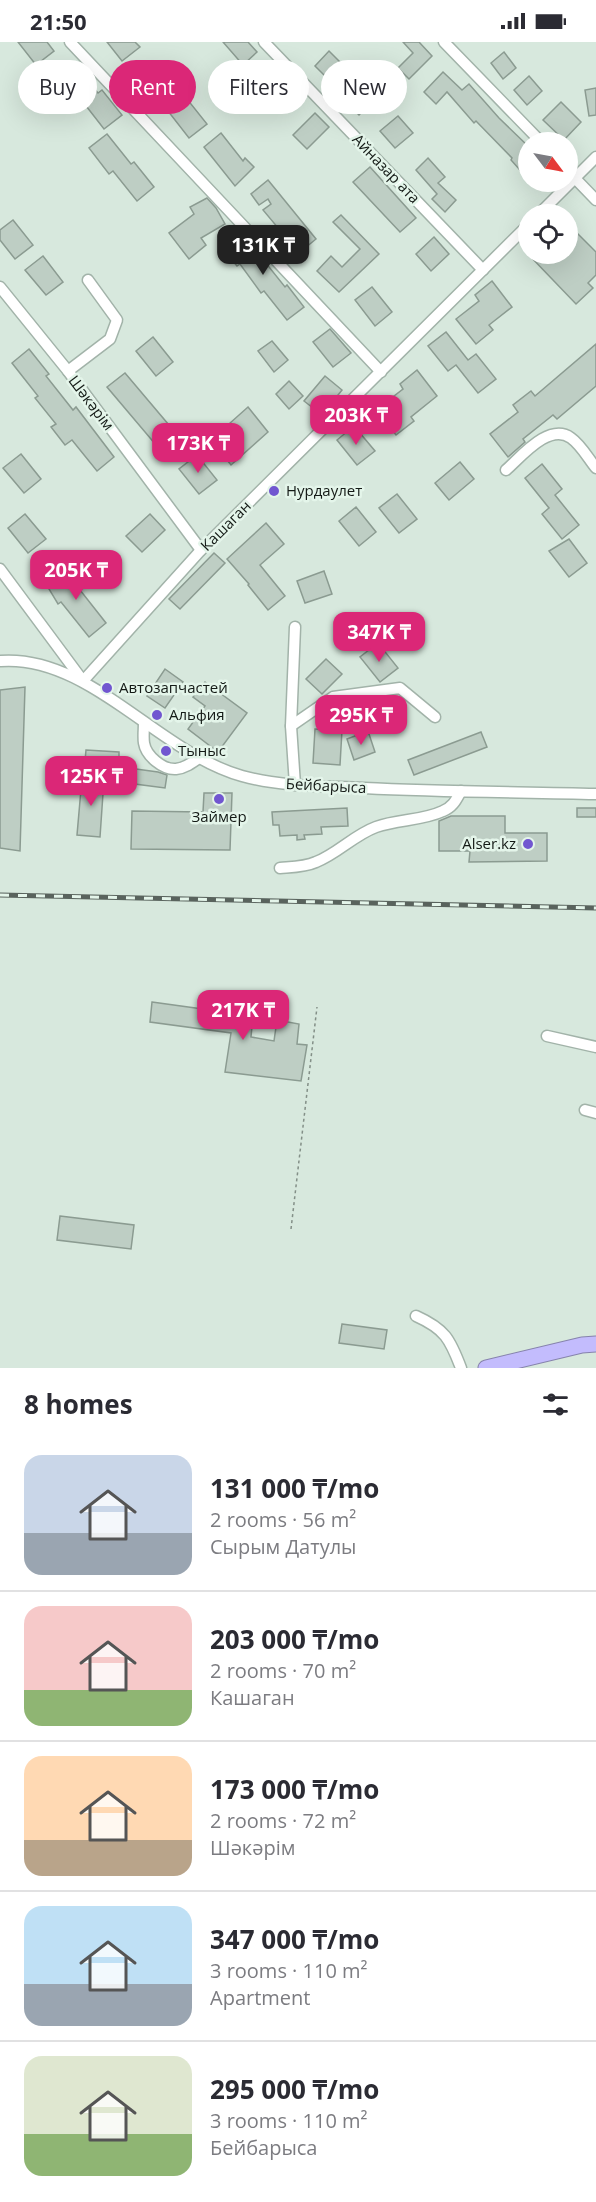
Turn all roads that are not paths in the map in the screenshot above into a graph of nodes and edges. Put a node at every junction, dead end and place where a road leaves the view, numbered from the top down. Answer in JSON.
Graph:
{"nodes":[{"id":1,"x":70,"y":42,"type":"edge"},
{"id":2,"x":264,"y":42,"type":"edge"},
{"id":3,"x":444,"y":42,"type":"edge"},
{"id":4,"x":531,"y":132,"type":"edge"},
{"id":5,"x":596,"y":158,"type":"edge"},
{"id":6,"x":578,"y":170,"type":"edge"},
{"id":7,"x":578,"y":181,"type":"edge"},
{"id":8,"x":557,"y":192,"type":"edge"},
{"id":9,"x":596,"y":200,"type":"edge"},
{"id":10,"x":547,"y":204,"type":"edge"},
{"id":11,"x":518,"y":235,"type":"edge"},
{"id":12,"x":483,"y":270,"type":"junction"},
{"id":13,"x":88,"y":279,"type":"dead end"},
{"id":14,"x":0,"y":287,"type":"edge"},
{"id":15,"x":68,"y":371,"type":"junction"},
{"id":16,"x":381,"y":372,"type":"junction"},
{"id":17,"x":596,"y":468,"type":"edge"},
{"id":18,"x":506,"y":470,"type":"dead end"},
{"id":19,"x":201,"y":550,"type":"junction"},
{"id":20,"x":0,"y":569,"type":"edge"},
{"id":21,"x":295,"y":627,"type":"dead end"},
{"id":22,"x":0,"y":661,"type":"edge"},
{"id":23,"x":83,"y":681,"type":"junction"},
{"id":24,"x":435,"y":717,"type":"dead end"},
{"id":25,"x":144,"y":723,"type":"junction"},
{"id":26,"x":291,"y":726,"type":"junction"},
{"id":27,"x":198,"y":758,"type":"junction"},
{"id":28,"x":295,"y":785,"type":"junction"},
{"id":29,"x":461,"y":791,"type":"junction"},
{"id":30,"x":596,"y":794,"type":"edge"},
{"id":31,"x":280,"y":868,"type":"dead end"},
{"id":32,"x":547,"y":1036,"type":"dead end"},
{"id":33,"x":596,"y":1047,"type":"edge"},
{"id":34,"x":416,"y":1316,"type":"dead end"},
{"id":35,"x":596,"y":1344,"type":"edge"},
{"id":36,"x":522,"y":1363,"type":"edge"},
{"id":37,"x":461,"y":1368,"type":"edge"},
{"id":38,"x":486,"y":1368,"type":"edge"}],
"edges":[{"from":1,"to":16,"type":"street"},
{"from":2,"to":12,"type":"street","name":"Айназар ата"},
{"from":3,"to":4,"type":"street"},
{"from":5,"to":6,"type":"street"},
{"from":7,"to":9,"type":"street"},
{"from":8,"to":10,"type":"street"},
{"from":11,"to":12,"type":"street","name":"Кашаган"},
{"from":12,"to":16,"type":"street","name":"Кашаган"},
{"from":13,"to":15,"type":"street"},
{"from":14,"to":15,"type":"street","name":"Шәкәрім"},
{"from":15,"to":19,"type":"street","name":"Шәкәрім"},
{"from":16,"to":19,"type":"street","name":"Кашаган"},
{"from":17,"to":18,"type":"street"},
{"from":19,"to":23,"type":"street","name":"Кашаган"},
{"from":20,"to":23,"type":"street"},
{"from":21,"to":26,"type":"street"},
{"from":22,"to":23,"type":"street"},
{"from":23,"to":25,"type":"street","name":"Бейбарыса"},
{"from":24,"to":26,"type":"street"},
{"from":25,"to":27,"type":"street","name":"Бейбарыса"},
{"from":25,"to":27,"type":"street"},
{"from":26,"to":28,"type":"street"},
{"from":27,"to":28,"type":"street","name":"Бейбарыса"},
{"from":28,"to":29,"type":"street","name":"Бейбарыса"},
{"from":29,"to":30,"type":"street","name":"Бейбарыса"},
{"from":29,"to":31,"type":"street"},
{"from":32,"to":33,"type":"street"},
{"from":34,"to":37,"type":"street"},
{"from":35,"to":36,"type":"highway"},
{"from":36,"to":38,"type":"highway"}]}
